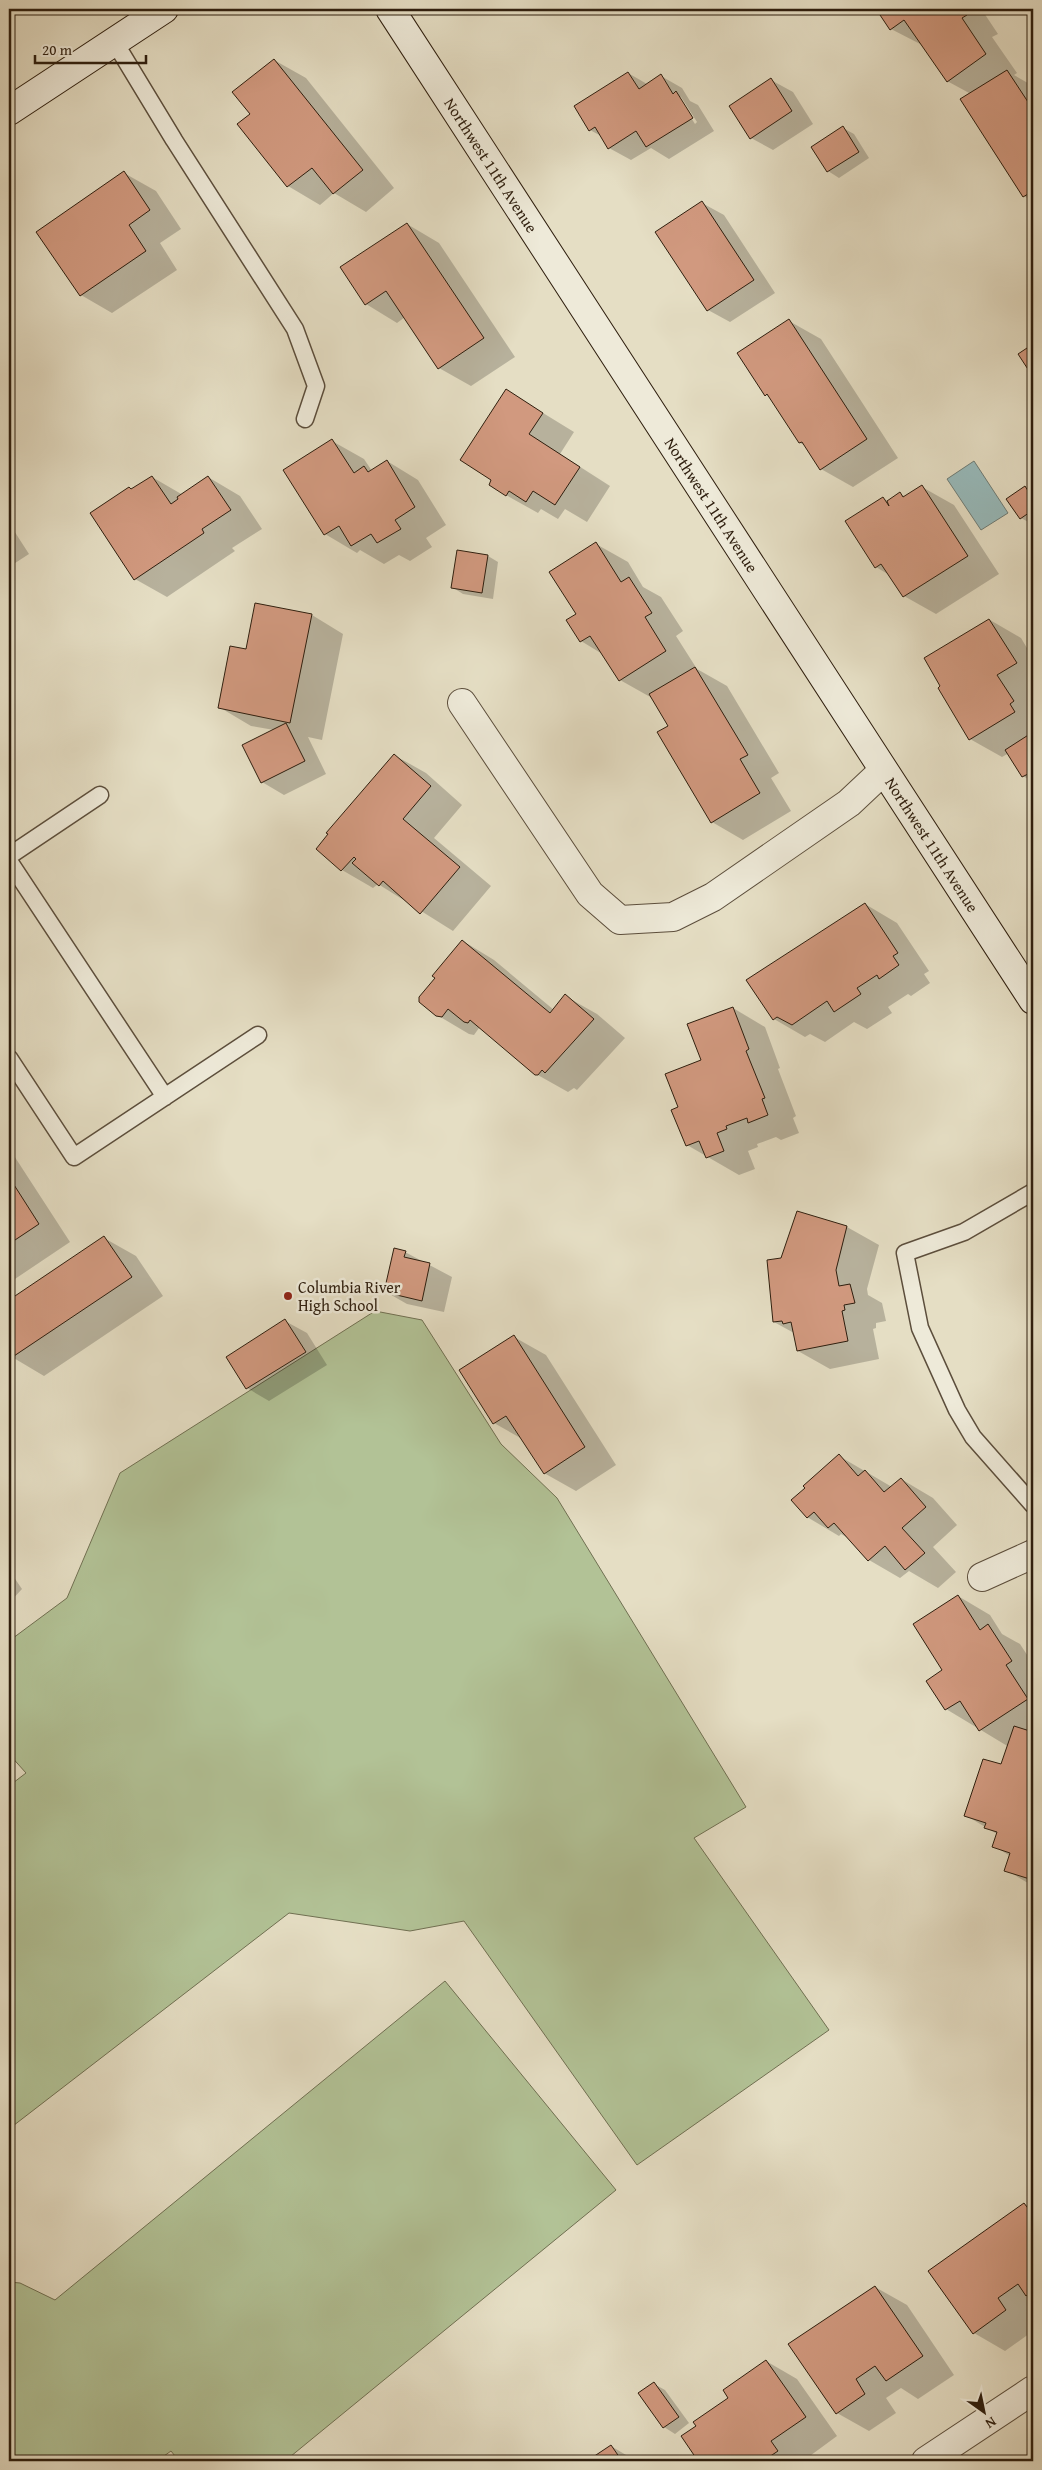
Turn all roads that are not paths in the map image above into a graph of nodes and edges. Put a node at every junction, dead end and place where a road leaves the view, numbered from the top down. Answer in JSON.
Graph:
{"nodes":[{"id":1,"x":164,"y":9,"type":"edge"},
{"id":2,"x":390,"y":9,"type":"edge"},
{"id":3,"x":114,"y":41,"type":"junction"},
{"id":4,"x":9,"y":111,"type":"edge"},
{"id":5,"x":304,"y":419,"type":"dead end"},
{"id":6,"x":462,"y":703,"type":"dead end"},
{"id":7,"x":883,"y":771,"type":"junction"},
{"id":8,"x":100,"y":795,"type":"dead end"},
{"id":9,"x":9,"y":856,"type":"edge"},
{"id":10,"x":9,"y":861,"type":"edge"},
{"id":11,"x":1033,"y":1000,"type":"edge"},
{"id":12,"x":258,"y":1035,"type":"dead end"},
{"id":13,"x":9,"y":1058,"type":"edge"},
{"id":14,"x":165,"y":1097,"type":"junction"},
{"id":15,"x":1033,"y":1192,"type":"edge"},
{"id":16,"x":1033,"y":1505,"type":"edge"},
{"id":17,"x":1033,"y":1554,"type":"edge"},
{"id":18,"x":982,"y":1577,"type":"dead end"},
{"id":19,"x":1033,"y":2390,"type":"edge"},
{"id":20,"x":926,"y":2461,"type":"edge"}],
"edges":[{"from":1,"to":3,"type":"street"},
{"from":2,"to":7,"type":"street","name":"Northwest 11th Avenue"},
{"from":3,"to":4,"type":"street"},
{"from":3,"to":5,"type":"lane"},
{"from":6,"to":7,"type":"street"},
{"from":7,"to":11,"type":"street","name":"Northwest 11th Avenue"},
{"from":8,"to":9,"type":"lane"},
{"from":10,"to":14,"type":"lane"},
{"from":12,"to":14,"type":"lane"},
{"from":13,"to":14,"type":"lane"},
{"from":15,"to":16,"type":"lane"},
{"from":17,"to":18,"type":"street"},
{"from":19,"to":20,"type":"street"}]}
